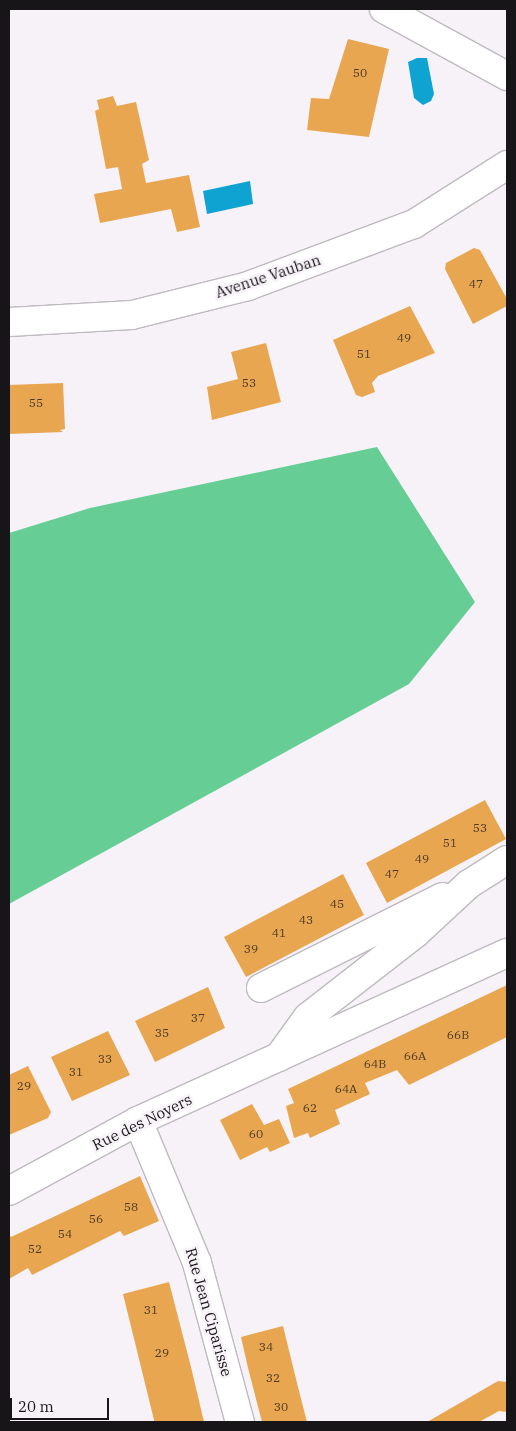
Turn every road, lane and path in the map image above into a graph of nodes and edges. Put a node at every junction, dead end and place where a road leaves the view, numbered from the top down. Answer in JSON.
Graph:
{"nodes":[{"id":1,"x":384,"y":9,"type":"edge"},
{"id":2,"x":507,"y":76,"type":"edge"},
{"id":3,"x":507,"y":165,"type":"edge"},
{"id":4,"x":9,"y":322,"type":"edge"},
{"id":5,"x":507,"y":860,"type":"edge"},
{"id":6,"x":469,"y":884,"type":"junction"},
{"id":7,"x":507,"y":953,"type":"edge"},
{"id":8,"x":261,"y":988,"type":"dead end"},
{"id":9,"x":278,"y":1059,"type":"junction"},
{"id":10,"x":138,"y":1121,"type":"junction"},
{"id":11,"x":9,"y":1191,"type":"edge"},
{"id":12,"x":240,"y":1422,"type":"edge"}],
"edges":[{"from":1,"to":2,"type":"street"},
{"from":3,"to":4,"type":"street","name":"Avenue Vauban"},
{"from":5,"to":6,"type":"street"},
{"from":6,"to":8,"type":"street"},
{"from":6,"to":9,"type":"street"},
{"from":7,"to":9,"type":"street","name":"Rue des Noyers"},
{"from":9,"to":10,"type":"street","name":"Rue des Noyers"},
{"from":10,"to":11,"type":"street","name":"Rue des Noyers"},
{"from":10,"to":12,"type":"street","name":"Rue Jean Ciparisse"}]}
